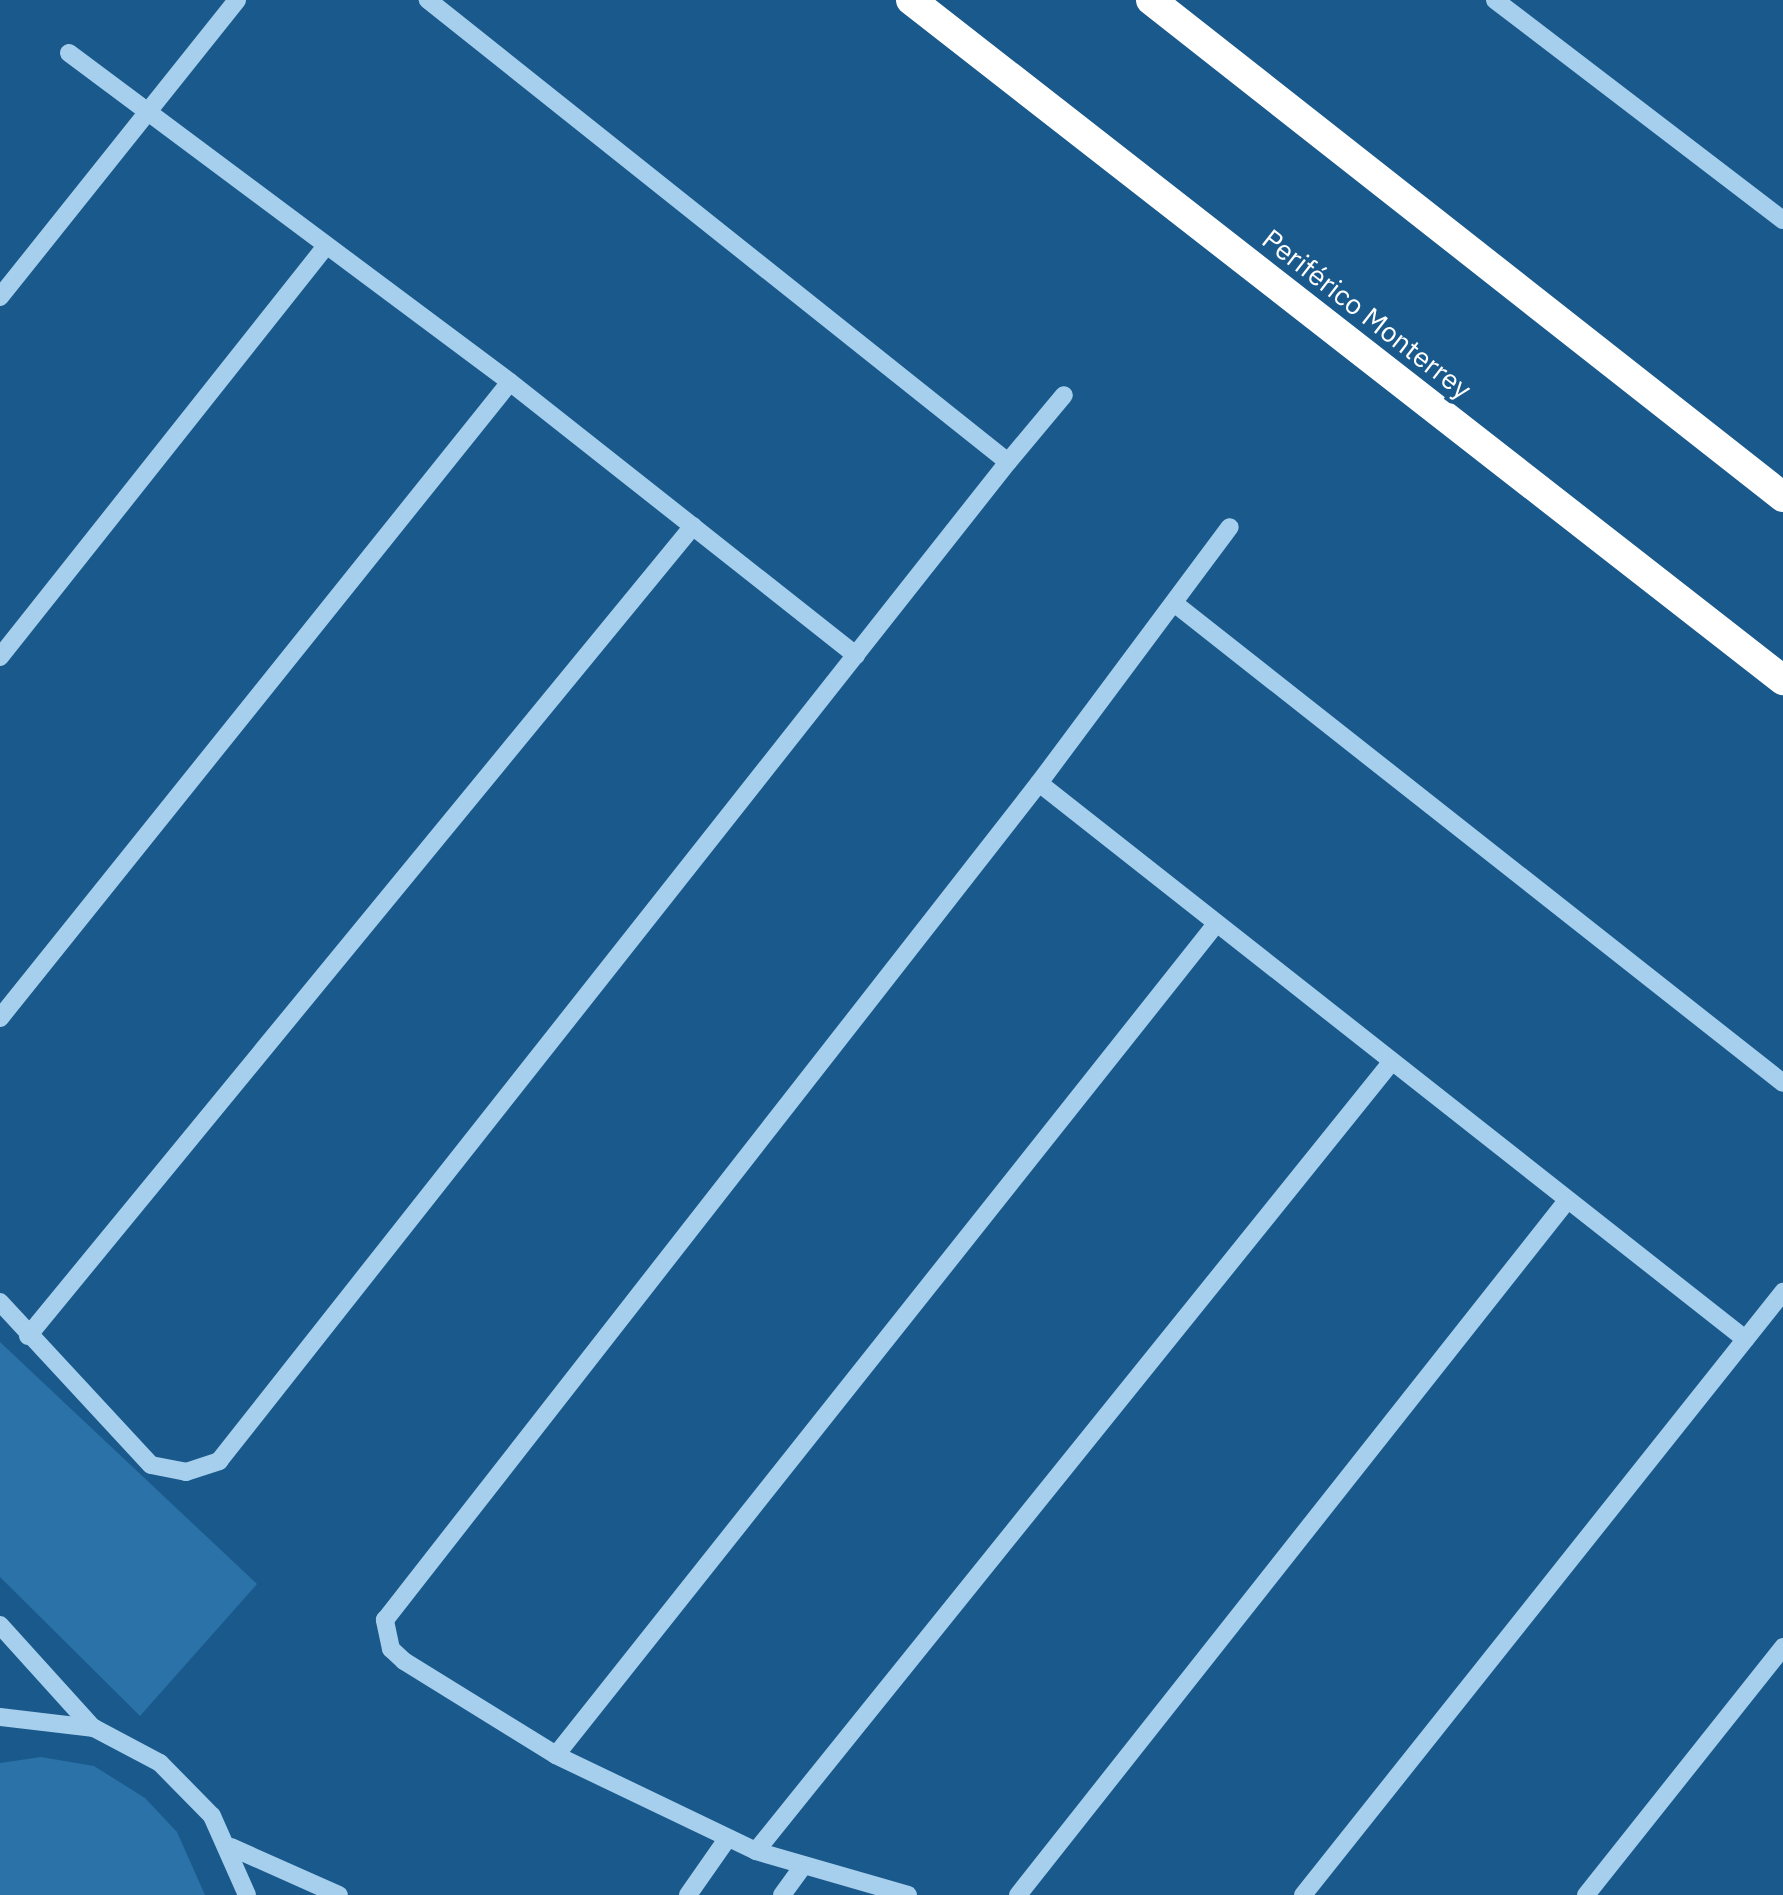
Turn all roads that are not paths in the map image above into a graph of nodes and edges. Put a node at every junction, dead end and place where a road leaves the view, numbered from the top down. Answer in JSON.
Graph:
{"nodes":[{"id":1,"x":237,"y":0,"type":"edge"},
{"id":2,"x":428,"y":0,"type":"edge"},
{"id":3,"x":911,"y":0,"type":"edge"},
{"id":4,"x":1151,"y":0,"type":"edge"},
{"id":5,"x":1495,"y":0,"type":"edge"},
{"id":6,"x":69,"y":53,"type":"dead end"},
{"id":7,"x":146,"y":112,"type":"junction"},
{"id":8,"x":1783,"y":220,"type":"edge"},
{"id":9,"x":326,"y":246,"type":"junction"},
{"id":10,"x":0,"y":297,"type":"edge"},
{"id":11,"x":510,"y":382,"type":"junction"},
{"id":12,"x":1064,"y":394,"type":"dead end"},
{"id":13,"x":1008,"y":462,"type":"junction"},
{"id":14,"x":1783,"y":497,"type":"edge"},
{"id":15,"x":693,"y":526,"type":"junction"},
{"id":16,"x":1230,"y":528,"type":"dead end"},
{"id":17,"x":1174,"y":603,"type":"junction"},
{"id":18,"x":856,"y":654,"type":"junction"},
{"id":19,"x":0,"y":657,"type":"edge"},
{"id":20,"x":1783,"y":680,"type":"edge"},
{"id":21,"x":1039,"y":783,"type":"junction"},
{"id":22,"x":1216,"y":924,"type":"junction"},
{"id":23,"x":0,"y":1018,"type":"edge"},
{"id":24,"x":1389,"y":1065,"type":"junction"},
{"id":25,"x":1783,"y":1083,"type":"edge"},
{"id":26,"x":1565,"y":1203,"type":"junction"},
{"id":27,"x":1783,"y":1292,"type":"edge"},
{"id":28,"x":0,"y":1302,"type":"edge"},
{"id":29,"x":28,"y":1336,"type":"junction"},
{"id":30,"x":1745,"y":1339,"type":"junction"},
{"id":31,"x":0,"y":1626,"type":"edge"},
{"id":32,"x":1783,"y":1646,"type":"edge"},
{"id":33,"x":0,"y":1716,"type":"edge"},
{"id":34,"x":94,"y":1728,"type":"junction"},
{"id":35,"x":556,"y":1756,"type":"junction"},
{"id":36,"x":726,"y":1839,"type":"junction"},
{"id":37,"x":231,"y":1847,"type":"junction"},
{"id":38,"x":756,"y":1851,"type":"junction"},
{"id":39,"x":801,"y":1869,"type":"junction"},
{"id":40,"x":247,"y":1895,"type":"edge"},
{"id":41,"x":340,"y":1895,"type":"edge"},
{"id":42,"x":688,"y":1895,"type":"edge"},
{"id":43,"x":782,"y":1895,"type":"edge"},
{"id":44,"x":908,"y":1895,"type":"edge"},
{"id":45,"x":1018,"y":1895,"type":"edge"},
{"id":46,"x":1304,"y":1895,"type":"edge"},
{"id":47,"x":1586,"y":1895,"type":"edge"}],
"edges":[{"from":1,"to":7,"type":"street"},
{"from":2,"to":13,"type":"street"},
{"from":3,"to":20,"type":"highway","name":"Periférico Monterrey"},
{"from":4,"to":14,"type":"highway"},
{"from":5,"to":8,"type":"street"},
{"from":6,"to":7,"type":"street"},
{"from":7,"to":9,"type":"street"},
{"from":7,"to":10,"type":"street"},
{"from":9,"to":11,"type":"street"},
{"from":9,"to":19,"type":"street"},
{"from":11,"to":15,"type":"street"},
{"from":11,"to":23,"type":"street"},
{"from":12,"to":13,"type":"street"},
{"from":13,"to":18,"type":"street"},
{"from":15,"to":18,"type":"street"},
{"from":15,"to":29,"type":"street"},
{"from":16,"to":17,"type":"street"},
{"from":17,"to":21,"type":"street"},
{"from":17,"to":25,"type":"street"},
{"from":18,"to":29,"type":"street"},
{"from":21,"to":22,"type":"street"},
{"from":21,"to":35,"type":"street"},
{"from":22,"to":24,"type":"street"},
{"from":22,"to":35,"type":"street"},
{"from":24,"to":26,"type":"street"},
{"from":24,"to":38,"type":"street"},
{"from":26,"to":30,"type":"street"},
{"from":26,"to":45,"type":"street"},
{"from":27,"to":30,"type":"street"},
{"from":28,"to":29,"type":"street"},
{"from":30,"to":46,"type":"street"},
{"from":31,"to":34,"type":"street"},
{"from":32,"to":47,"type":"street"},
{"from":33,"to":34,"type":"street"},
{"from":34,"to":37,"type":"street"},
{"from":35,"to":36,"type":"street"},
{"from":36,"to":38,"type":"street"},
{"from":36,"to":42,"type":"street"},
{"from":37,"to":40,"type":"street"},
{"from":37,"to":41,"type":"street"},
{"from":38,"to":39,"type":"street"},
{"from":39,"to":43,"type":"street"},
{"from":39,"to":44,"type":"street"}]}
